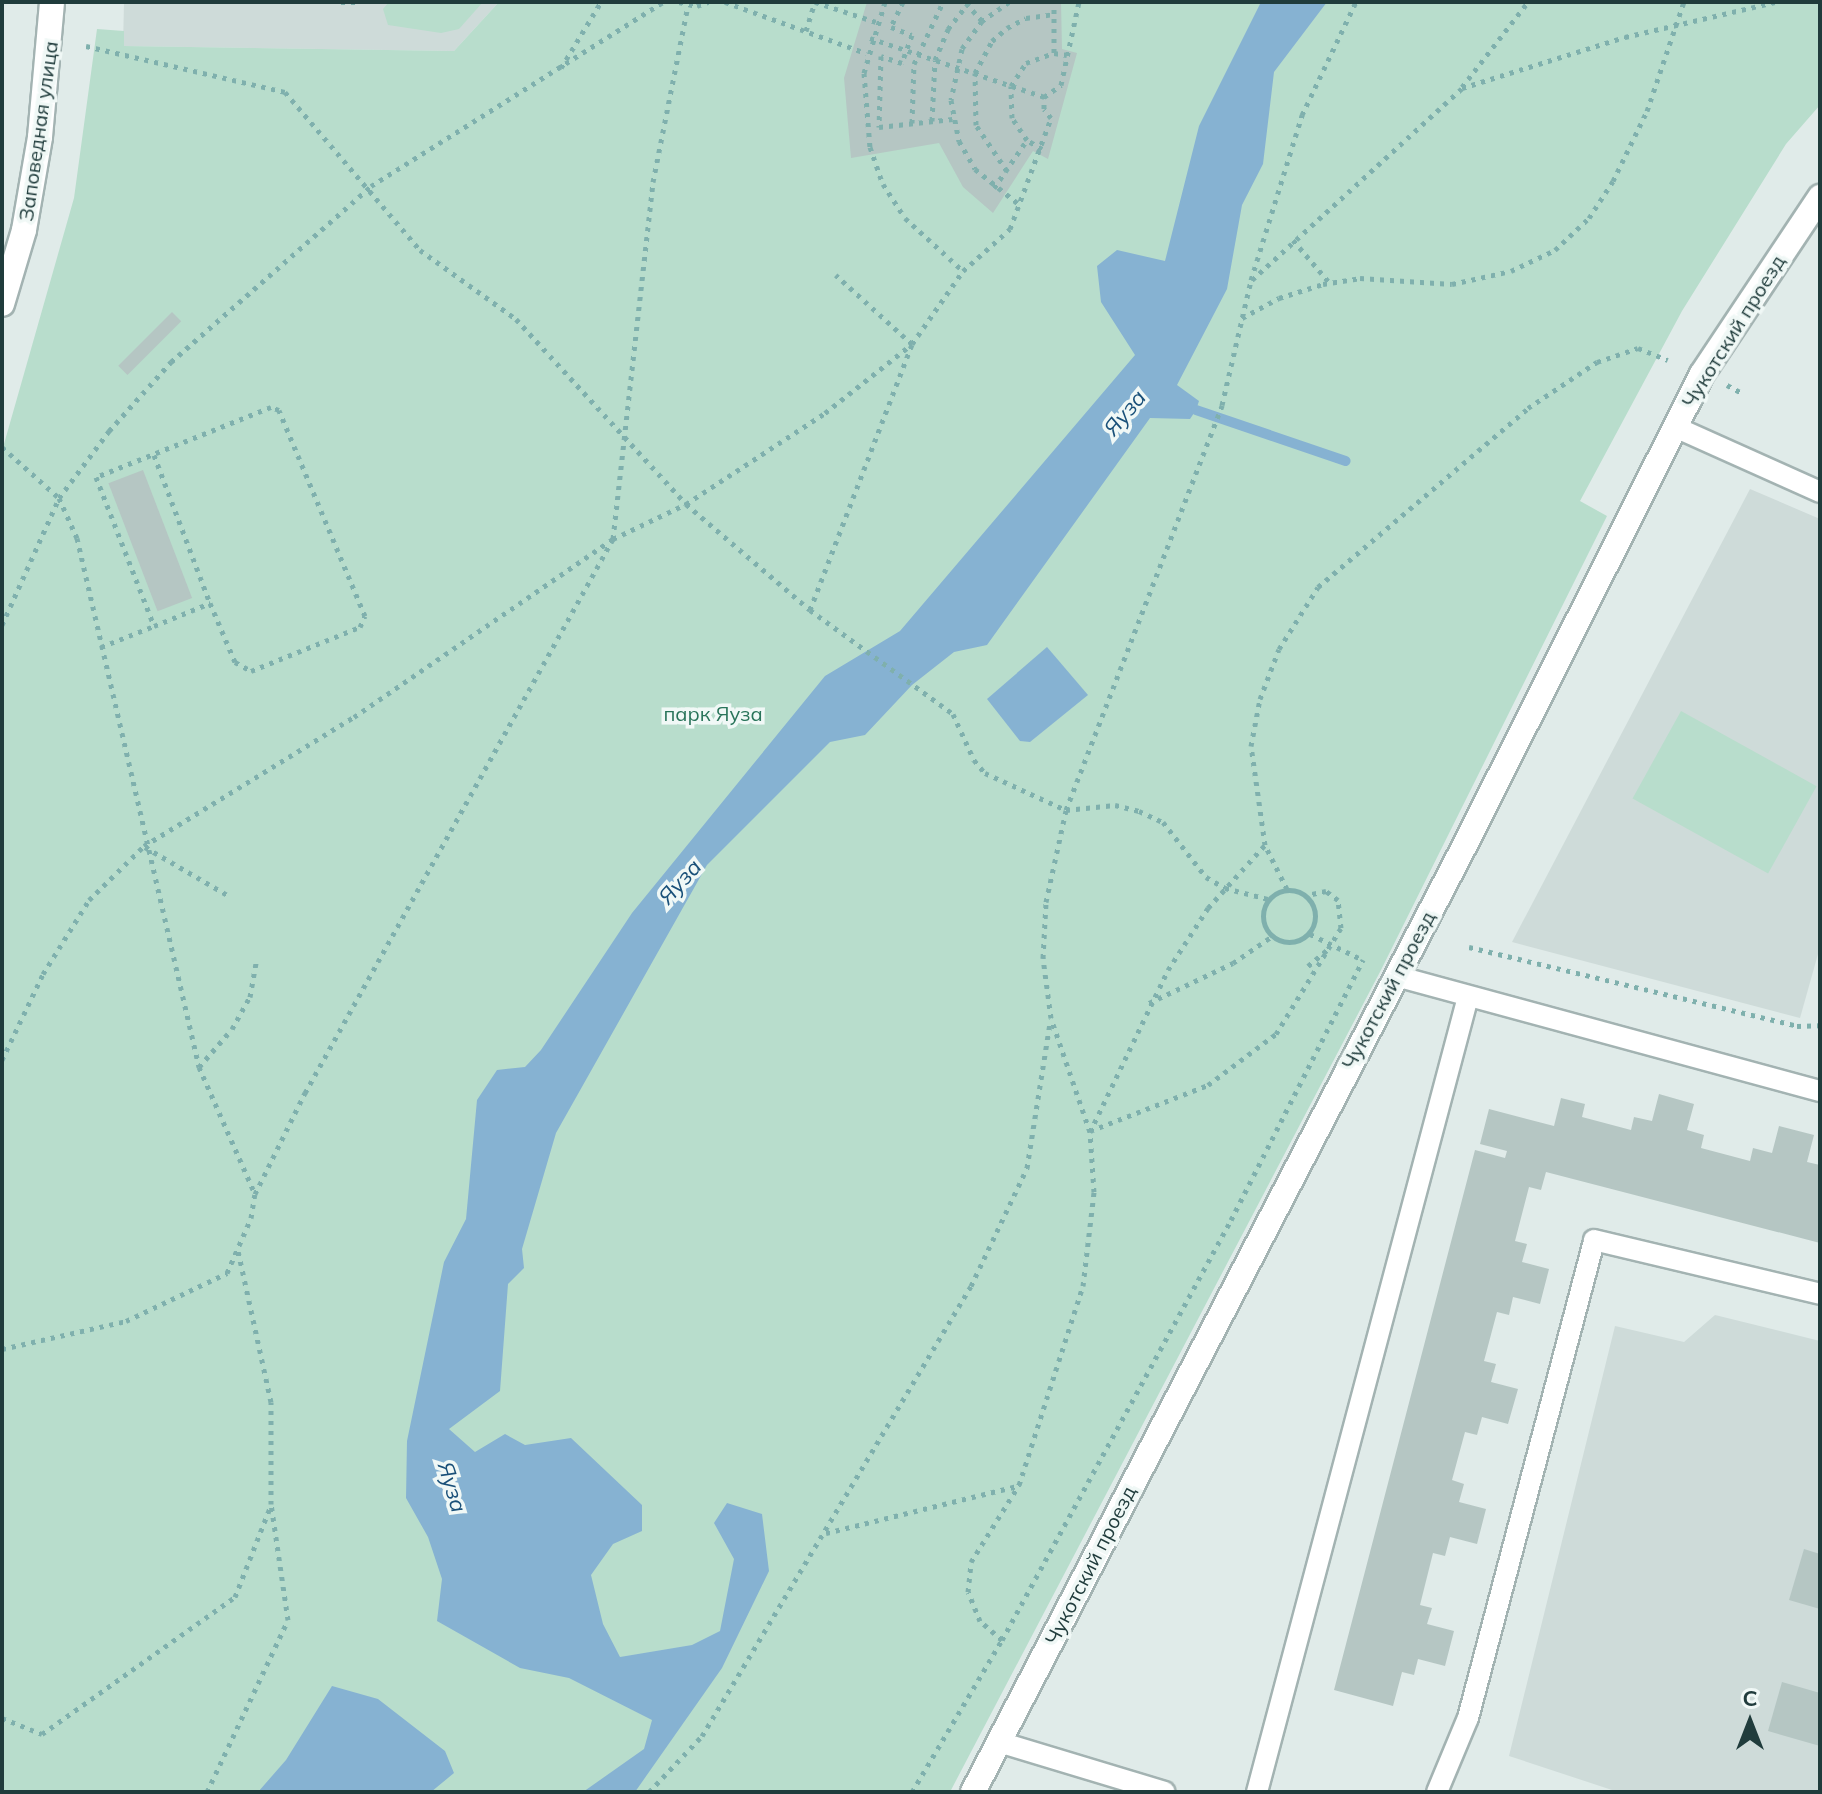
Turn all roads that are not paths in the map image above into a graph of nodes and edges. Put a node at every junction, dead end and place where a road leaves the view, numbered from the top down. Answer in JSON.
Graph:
{"nodes":[{"id":1,"x":52,"y":2,"type":"edge"},
{"id":2,"x":1820,"y":197,"type":"edge"},
{"id":3,"x":2,"y":304,"type":"edge"},
{"id":4,"x":1675,"y":427,"type":"junction"},
{"id":5,"x":1820,"y":492,"type":"edge"},
{"id":6,"x":1396,"y":976,"type":"junction"},
{"id":7,"x":1468,"y":997,"type":"junction"},
{"id":8,"x":1820,"y":1091,"type":"edge"},
{"id":9,"x":1820,"y":1294,"type":"edge"},
{"id":10,"x":999,"y":1742,"type":"junction"},
{"id":11,"x":1114,"y":1785,"type":"edge"},
{"id":12,"x":973,"y":1792,"type":"edge"},
{"id":13,"x":1165,"y":1792,"type":"edge"},
{"id":14,"x":1257,"y":1792,"type":"edge"},
{"id":15,"x":1437,"y":1792,"type":"edge"}],
"edges":[{"from":1,"to":3,"type":"street","name":"Заповедная улица"},
{"from":2,"to":4,"type":"street","name":"Чукотский проезд"},
{"from":4,"to":5,"type":"lane"},
{"from":4,"to":6,"type":"street","name":"Чукотский проезд"},
{"from":6,"to":7,"type":"lane"},
{"from":6,"to":10,"type":"street","name":"Чукотский проезд"},
{"from":7,"to":8,"type":"lane"},
{"from":7,"to":14,"type":"lane"},
{"from":9,"to":15,"type":"lane"},
{"from":10,"to":11,"type":"lane"},
{"from":10,"to":12,"type":"street","name":"Чукотский проезд"},
{"from":11,"to":13,"type":"lane"}]}
